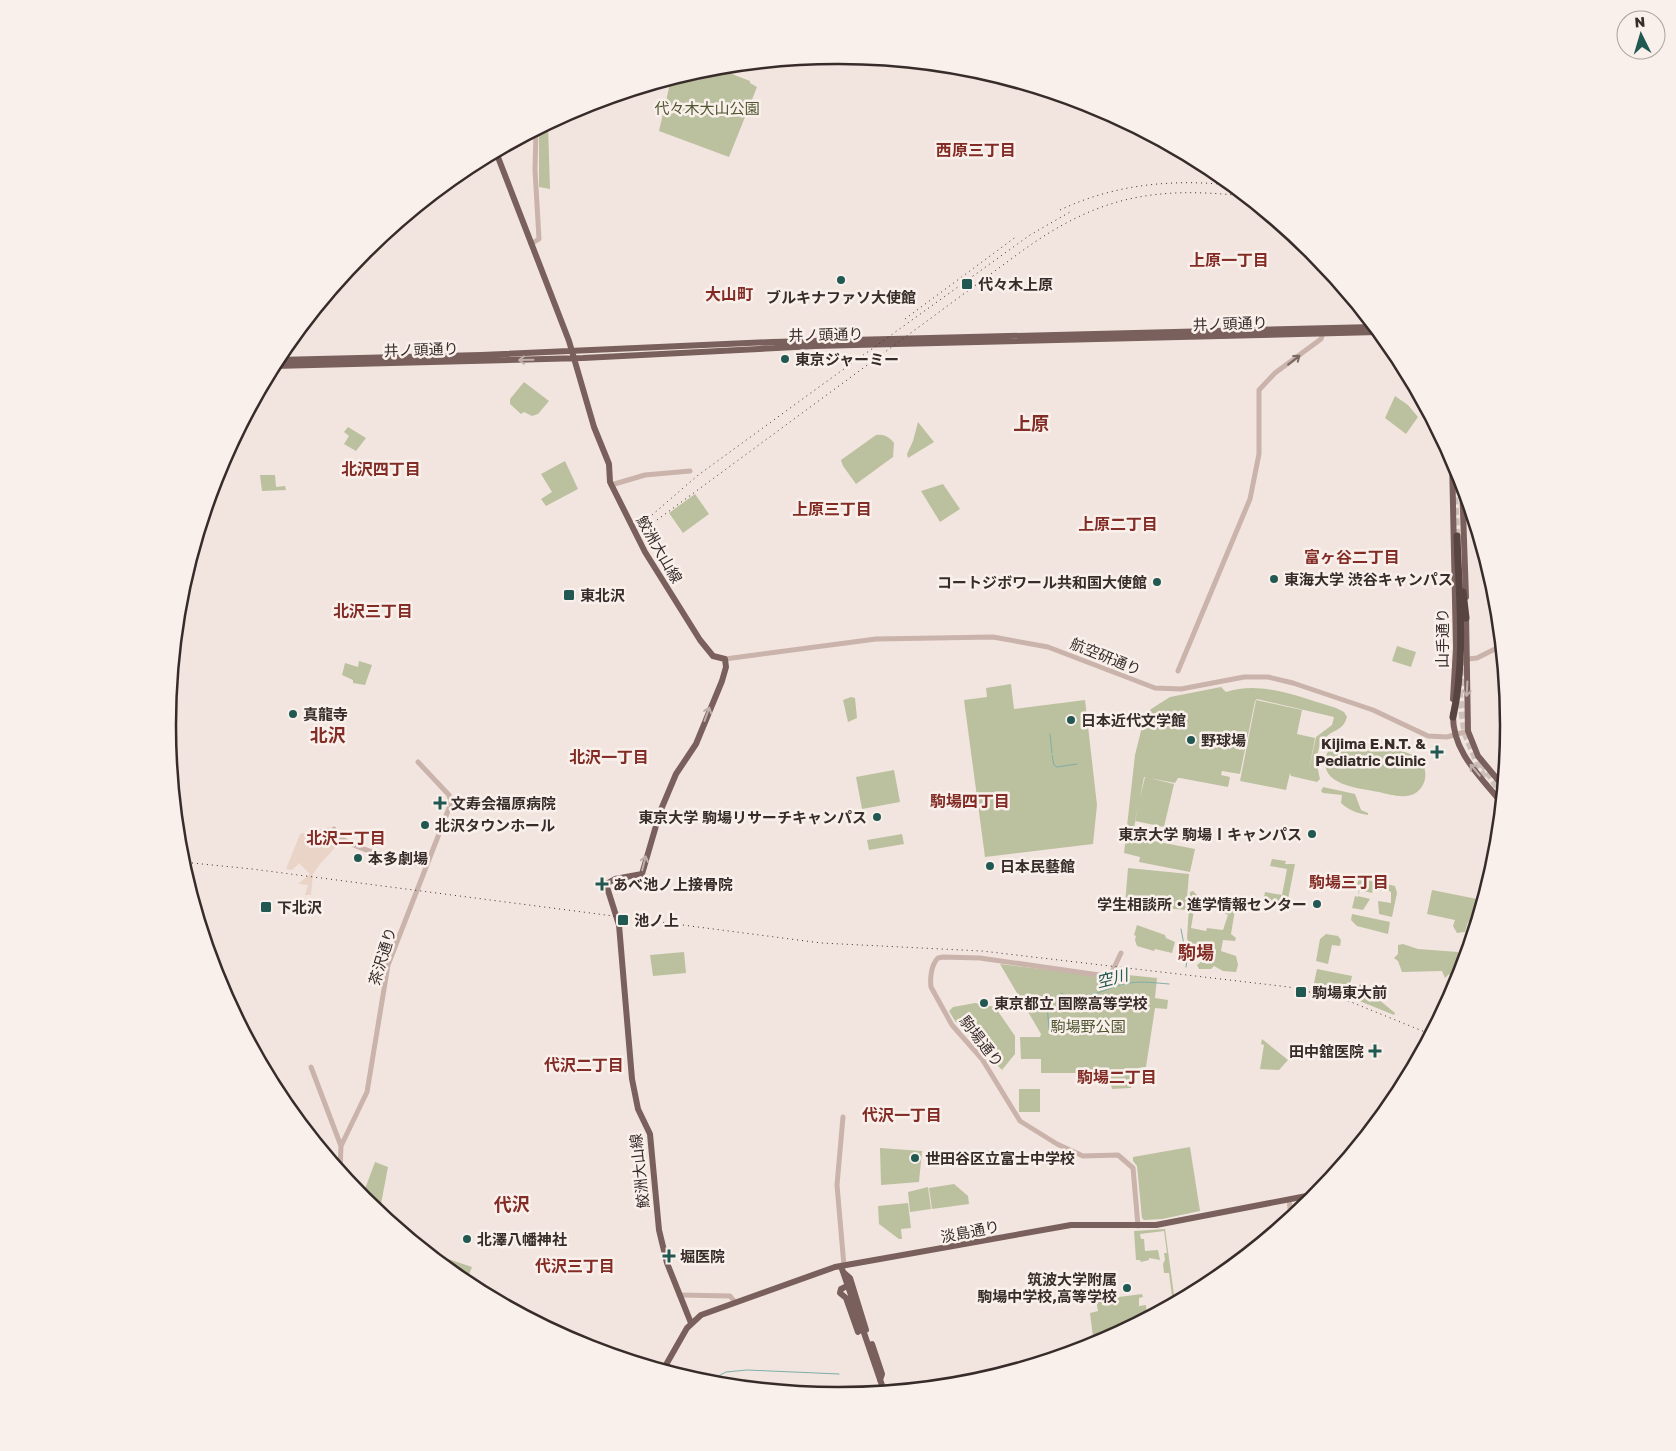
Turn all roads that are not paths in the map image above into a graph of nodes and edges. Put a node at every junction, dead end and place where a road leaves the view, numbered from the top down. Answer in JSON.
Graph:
{"nodes":[{"id":1,"x":536,"y":137,"type":"edge"},
{"id":2,"x":498,"y":158,"type":"edge"},
{"id":3,"x":531,"y":244,"type":"junction"},
{"id":4,"x":1366,"y":328,"type":"edge"},
{"id":5,"x":1324,"y":331,"type":"junction"},
{"id":6,"x":1369,"y":332,"type":"edge"},
{"id":7,"x":573,"y":355,"type":"junction"},
{"id":8,"x":287,"y":360,"type":"edge"},
{"id":9,"x":283,"y":366,"type":"edge"},
{"id":10,"x":690,"y":471,"type":"dead end"},
{"id":11,"x":1452,"y":481,"type":"edge"},
{"id":12,"x":612,"y":485,"type":"junction"},
{"id":13,"x":1455,"y":488,"type":"edge"},
{"id":14,"x":1463,"y":507,"type":"edge"},
{"id":15,"x":1453,"y":510,"type":"junction"},
{"id":16,"x":1466,"y":618,"type":"junction"},
{"id":17,"x":1495,"y":649,"type":"edge"},
{"id":18,"x":725,"y":659,"type":"junction"},
{"id":19,"x":1468,"y":659,"type":"junction"},
{"id":20,"x":1178,"y":670,"type":"dead end"},
{"id":21,"x":1452,"y":717,"type":"junction"},
{"id":22,"x":1468,"y":731,"type":"junction"},
{"id":23,"x":1455,"y":735,"type":"junction"},
{"id":24,"x":418,"y":762,"type":"dead end"},
{"id":25,"x":1497,"y":780,"type":"edge"},
{"id":26,"x":1496,"y":795,"type":"edge"},
{"id":27,"x":334,"y":829,"type":"dead end"},
{"id":28,"x":427,"y":865,"type":"junction"},
{"id":29,"x":1122,"y":953,"type":"dead end"},
{"id":30,"x":311,"y":1067,"type":"dead end"},
{"id":31,"x":843,"y":1117,"type":"dead end"},
{"id":32,"x":341,"y":1146,"type":"junction"},
{"id":33,"x":340,"y":1162,"type":"edge"},
{"id":34,"x":1302,"y":1197,"type":"edge"},
{"id":35,"x":1289,"y":1199,"type":"junction"},
{"id":36,"x":1290,"y":1208,"type":"edge"},
{"id":37,"x":1138,"y":1226,"type":"junction"},
{"id":38,"x":843,"y":1268,"type":"junction"},
{"id":39,"x":846,"y":1286,"type":"junction"},
{"id":40,"x":679,"y":1295,"type":"junction"},
{"id":41,"x":735,"y":1302,"type":"junction"},
{"id":42,"x":691,"y":1323,"type":"junction"},
{"id":43,"x":860,"y":1324,"type":"junction"},
{"id":44,"x":666,"y":1365,"type":"edge"},
{"id":45,"x":879,"y":1377,"type":"junction"},
{"id":46,"x":882,"y":1386,"type":"edge"}],
"edges":[{"from":1,"to":3,"type":"street"},
{"from":2,"to":3,"type":"main road","name":"鮫洲大山線"},
{"from":3,"to":7,"type":"main road","name":"鮫洲大山線"},
{"from":4,"to":5,"type":"main road","name":"井ノ頭通り"},
{"from":5,"to":6,"type":"main road","name":"井ノ頭通り"},
{"from":5,"to":7,"type":"main road","name":"井ノ頭通り"},
{"from":20,"to":5,"type":"street","one_way":true},
{"from":7,"to":8,"type":"main road","name":"井ノ頭通り"},
{"from":7,"to":9,"type":"main road","name":"井ノ頭通り","one_way":true},
{"from":7,"to":12,"type":"main road","name":"鮫洲大山線"},
{"from":10,"to":12,"type":"street"},
{"from":11,"to":15,"type":"main road","name":"山手通り"},
{"from":12,"to":18,"type":"main road","name":"鮫洲大山線"},
{"from":13,"to":15,"type":"main road"},
{"from":14,"to":16,"type":"main road","name":"山手通り"},
{"from":15,"to":21,"type":"main road","name":"山手通り"},
{"from":16,"to":19,"type":"main road","name":"山手通り"},
{"from":16,"to":21,"type":"highway"},
{"from":17,"to":19,"type":"street"},
{"from":18,"to":23,"type":"street","name":"航空研通り"},
{"from":40,"to":18,"type":"main road","name":"鮫洲大山線","one_way":true},
{"from":19,"to":22,"type":"main road","name":"山手通り","one_way":true},
{"from":21,"to":23,"type":"main road","name":"山手通り"},
{"from":22,"to":23,"type":"street","name":"航空研通り"},
{"from":22,"to":25,"type":"main road","name":"山手通り"},
{"from":26,"to":23,"type":"main road","name":"山手通り","one_way":true},
{"from":24,"to":28,"type":"street","name":"茶沢通り"},
{"from":27,"to":28,"type":"street"},
{"from":28,"to":32,"type":"street","name":"茶沢通り"},
{"from":29,"to":37,"type":"street","name":"駒場通り"},
{"from":30,"to":32,"type":"street"},
{"from":31,"to":38,"type":"street"},
{"from":32,"to":33,"type":"street","name":"茶沢通り"},
{"from":34,"to":35,"type":"main road","name":"淡島通り"},
{"from":35,"to":36,"type":"street"},
{"from":35,"to":37,"type":"main road","name":"淡島通り"},
{"from":37,"to":38,"type":"main road","name":"淡島通り"},
{"from":38,"to":39,"type":"main road"},
{"from":38,"to":41,"type":"main road","name":"淡島通り"},
{"from":38,"to":43,"type":"main road"},
{"from":39,"to":43,"type":"main road"},
{"from":39,"to":45,"type":"main road"},
{"from":40,"to":41,"type":"street"},
{"from":40,"to":42,"type":"main road","name":"鮫洲大山線"},
{"from":41,"to":42,"type":"main road","name":"淡島通り"},
{"from":42,"to":44,"type":"main road","name":"淡島通り"},
{"from":43,"to":45,"type":"main road"},
{"from":45,"to":46,"type":"main road"}]}
